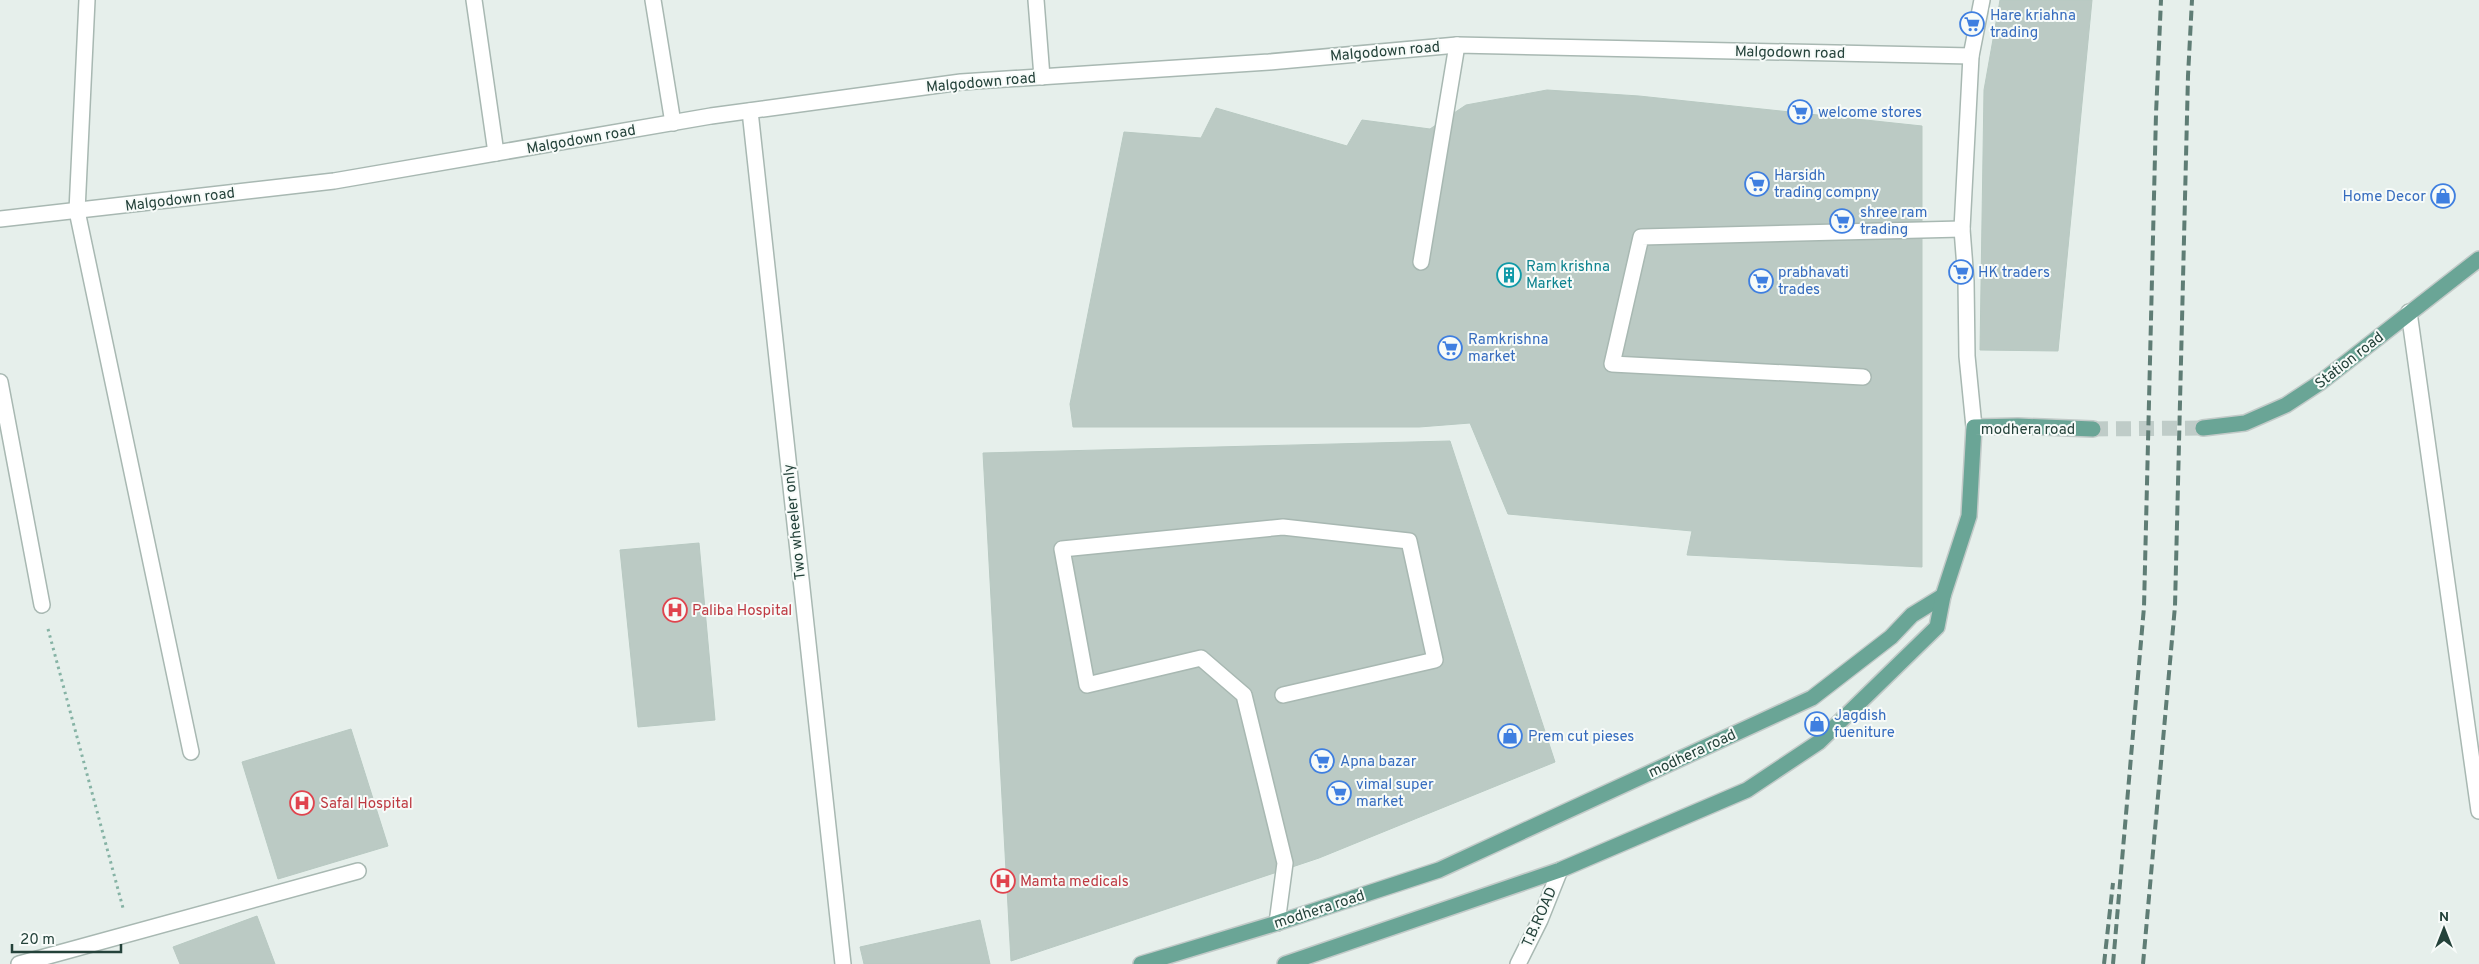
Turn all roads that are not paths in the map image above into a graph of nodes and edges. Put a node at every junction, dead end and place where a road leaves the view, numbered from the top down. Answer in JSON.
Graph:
{"nodes":[{"id":1,"x":87,"y":0,"type":"edge"},
{"id":2,"x":474,"y":0,"type":"edge"},
{"id":3,"x":653,"y":0,"type":"edge"},
{"id":4,"x":1036,"y":0,"type":"edge"},
{"id":5,"x":1982,"y":0,"type":"edge"},
{"id":6,"x":1457,"y":45,"type":"junction"},
{"id":7,"x":1971,"y":56,"type":"junction"},
{"id":8,"x":1042,"y":77,"type":"junction"},
{"id":9,"x":750,"y":111,"type":"junction"},
{"id":10,"x":673,"y":123,"type":"junction"},
{"id":11,"x":496,"y":153,"type":"junction"},
{"id":12,"x":77,"y":211,"type":"junction"},
{"id":13,"x":0,"y":219,"type":"edge"},
{"id":14,"x":1962,"y":229,"type":"junction"},
{"id":15,"x":2479,"y":259,"type":"edge"},
{"id":16,"x":1421,"y":262,"type":"dead end"},
{"id":17,"x":2409,"y":312,"type":"junction"},
{"id":18,"x":1863,"y":378,"type":"dead end"},
{"id":19,"x":0,"y":382,"type":"edge"},
{"id":20,"x":1974,"y":428,"type":"junction"},
{"id":21,"x":2202,"y":428,"type":"tunnel mouth"},
{"id":22,"x":2093,"y":429,"type":"tunnel mouth"},
{"id":23,"x":1943,"y":596,"type":"junction"},
{"id":24,"x":42,"y":605,"type":"road end"},
{"id":25,"x":1283,"y":695,"type":"dead end"},
{"id":26,"x":191,"y":752,"type":"dead end"},
{"id":27,"x":2479,"y":811,"type":"edge"},
{"id":28,"x":1560,"y":870,"type":"junction"},
{"id":29,"x":358,"y":871,"type":"dead end"},
{"id":30,"x":1277,"y":923,"type":"junction"},
{"id":31,"x":19,"y":964,"type":"edge"},
{"id":32,"x":843,"y":964,"type":"edge"},
{"id":33,"x":1141,"y":964,"type":"edge"},
{"id":34,"x":1285,"y":964,"type":"edge"},
{"id":35,"x":1518,"y":964,"type":"edge"}],
"edges":[{"from":1,"to":12,"type":"street"},
{"from":2,"to":11,"type":"street"},
{"from":3,"to":10,"type":"street"},
{"from":4,"to":8,"type":"street"},
{"from":5,"to":7,"type":"street"},
{"from":6,"to":7,"type":"street","name":"Malgodown road"},
{"from":6,"to":8,"type":"street","name":"Malgodown road"},
{"from":6,"to":16,"type":"street"},
{"from":7,"to":14,"type":"street"},
{"from":8,"to":9,"type":"street","name":"Malgodown road"},
{"from":9,"to":10,"type":"street","name":"Malgodown road"},
{"from":9,"to":32,"type":"street","name":"Two wheeler only"},
{"from":10,"to":11,"type":"street","name":"Malgodown road"},
{"from":11,"to":12,"type":"street","name":"Malgodown road"},
{"from":12,"to":13,"type":"street","name":"Malgodown road"},
{"from":12,"to":26,"type":"street"},
{"from":14,"to":18,"type":"street"},
{"from":14,"to":20,"type":"street"},
{"from":15,"to":17,"type":"main road","name":"Station road"},
{"from":17,"to":21,"type":"main road","name":"Station road"},
{"from":17,"to":27,"type":"street"},
{"from":19,"to":24,"type":"street"},
{"from":20,"to":22,"type":"main road","name":"modhera road"},
{"from":20,"to":23,"type":"main road","name":"modhera road"},
{"from":23,"to":28,"type":"main road"},
{"from":23,"to":30,"type":"main road","name":"modhera road"},
{"from":25,"to":30,"type":"street"},
{"from":28,"to":34,"type":"main road"},
{"from":28,"to":35,"type":"street","name":"T.B.ROAD"},
{"from":29,"to":31,"type":"street"},
{"from":30,"to":33,"type":"main road","name":"modhera road"}]}
